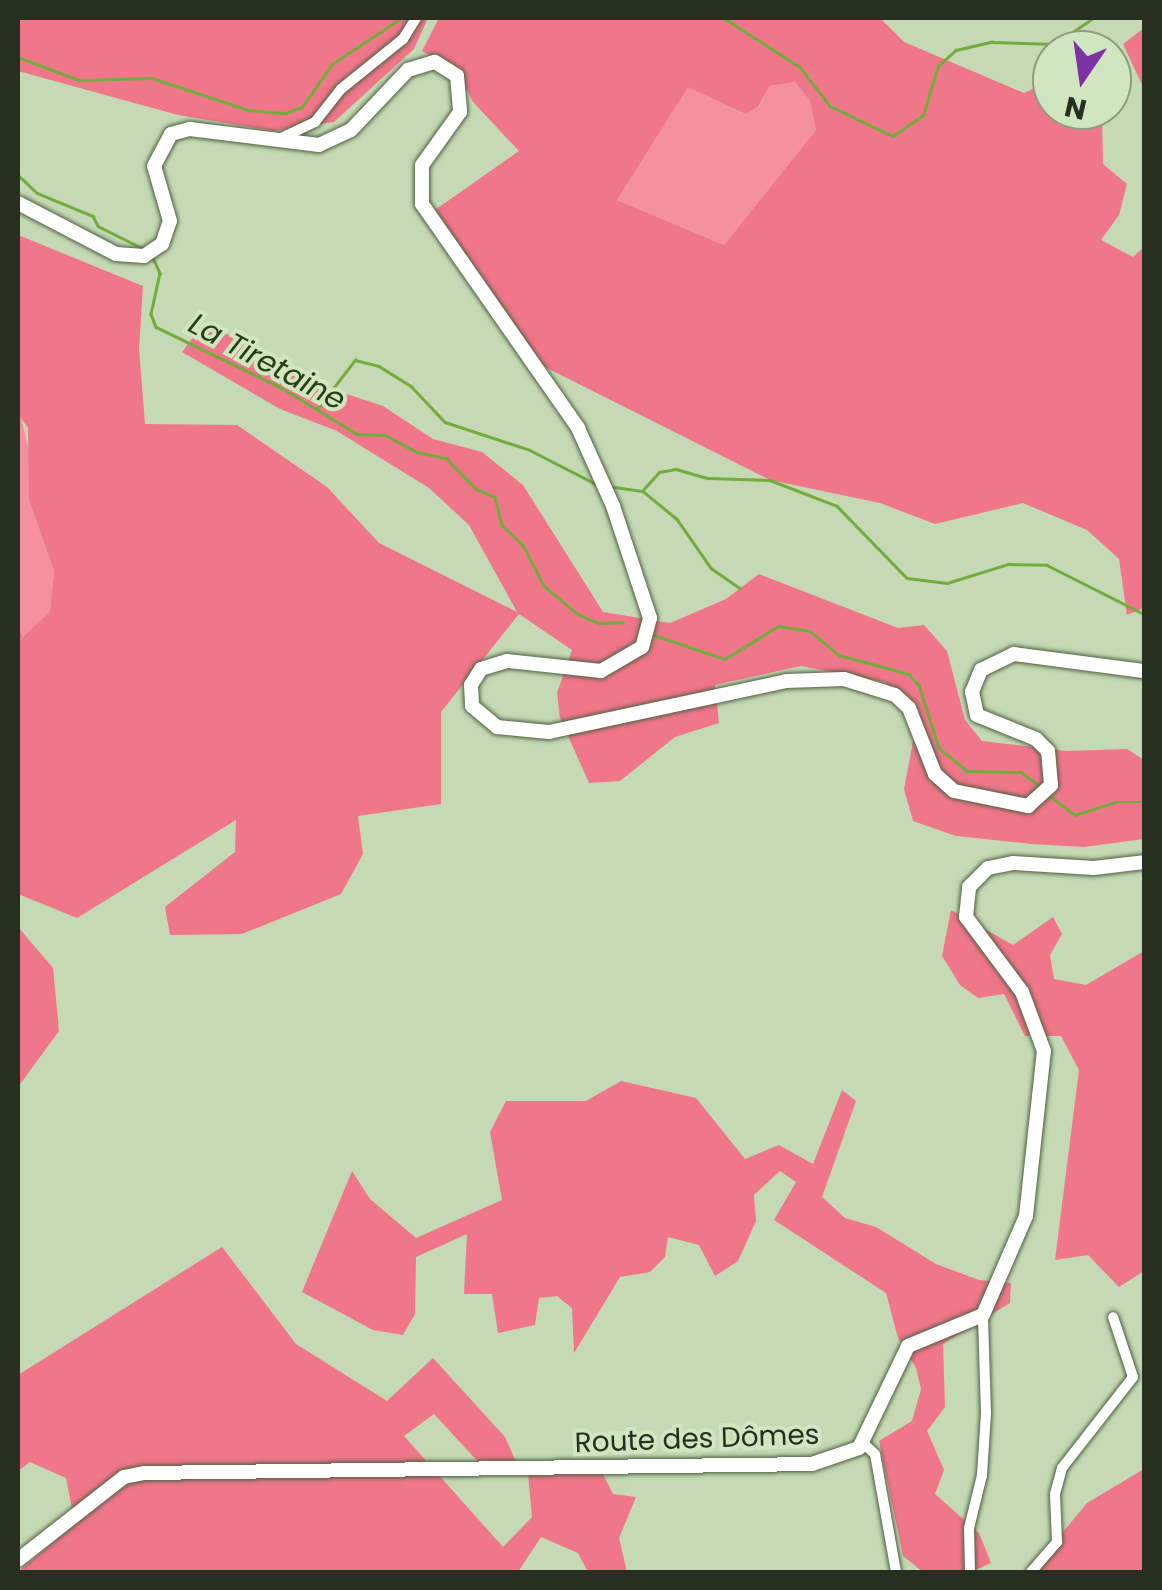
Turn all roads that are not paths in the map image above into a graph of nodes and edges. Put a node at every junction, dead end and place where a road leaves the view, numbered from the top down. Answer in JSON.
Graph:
{"nodes":[{"id":1,"x":416,"y":18,"type":"edge"},
{"id":2,"x":272,"y":143,"type":"junction"},
{"id":3,"x":18,"y":204,"type":"edge"},
{"id":4,"x":1144,"y":671,"type":"edge"},
{"id":5,"x":1144,"y":862,"type":"edge"},
{"id":6,"x":982,"y":1315,"type":"junction"},
{"id":7,"x":1113,"y":1318,"type":"dead end"},
{"id":8,"x":863,"y":1443,"type":"junction"},
{"id":9,"x":18,"y":1560,"type":"edge"},
{"id":10,"x":896,"y":1572,"type":"edge"},
{"id":11,"x":970,"y":1572,"type":"edge"},
{"id":12,"x":1030,"y":1572,"type":"edge"}],
"edges":[{"from":1,"to":2,"type":"street"},
{"from":2,"to":3,"type":"main road"},
{"from":2,"to":4,"type":"main road"},
{"from":5,"to":6,"type":"main road"},
{"from":6,"to":8,"type":"main road"},
{"from":6,"to":11,"type":"street"},
{"from":7,"to":12,"type":"street"},
{"from":8,"to":9,"type":"main road","name":"Route des Dômes"},
{"from":8,"to":10,"type":"street"}]}
